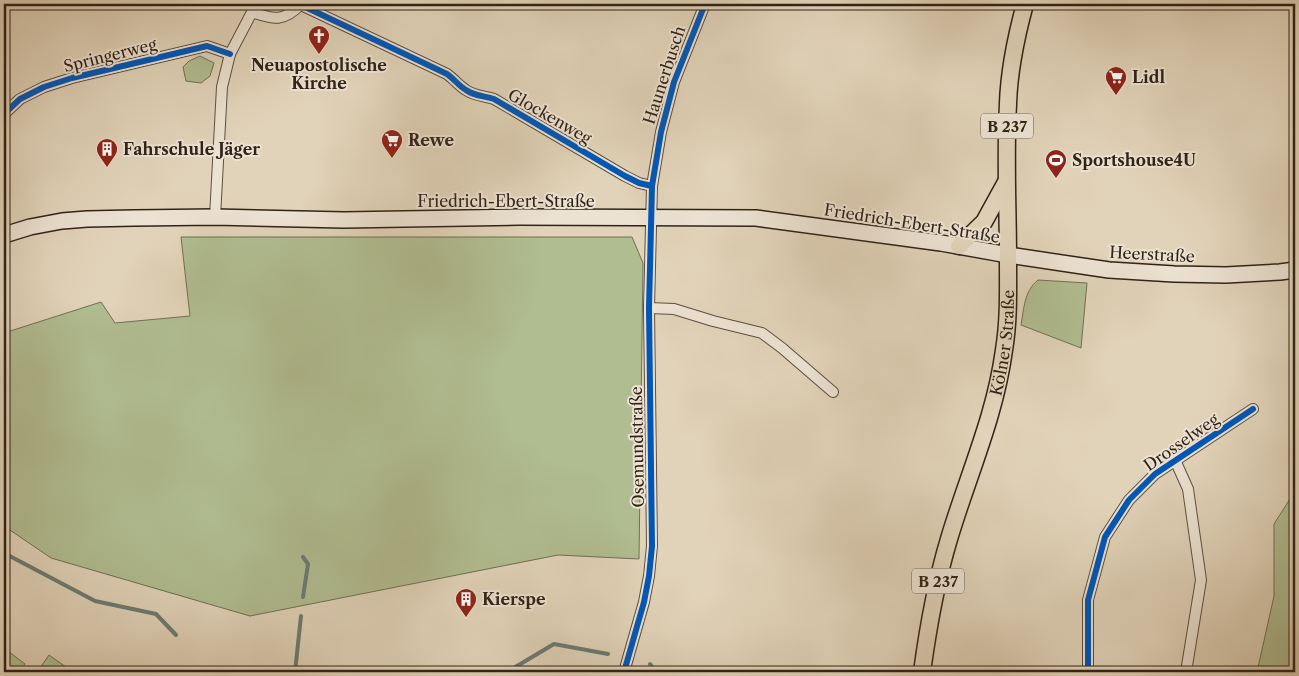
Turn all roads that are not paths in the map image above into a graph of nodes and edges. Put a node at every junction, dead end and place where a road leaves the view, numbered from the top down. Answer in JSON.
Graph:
{"nodes":[{"id":1,"x":301,"y":4,"type":"edge"},
{"id":2,"x":705,"y":4,"type":"edge"},
{"id":3,"x":1025,"y":4,"type":"edge"},
{"id":4,"x":253,"y":8,"type":"edge"},
{"id":5,"x":230,"y":54,"type":"junction"},
{"id":6,"x":4,"y":114,"type":"edge"},
{"id":7,"x":1007,"y":180,"type":"junction"},
{"id":8,"x":652,"y":186,"type":"junction"},
{"id":9,"x":215,"y":217,"type":"junction"},
{"id":10,"x":651,"y":217,"type":"junction"},
{"id":11,"x":4,"y":235,"type":"edge"},
{"id":12,"x":959,"y":246,"type":"junction"},
{"id":13,"x":1008,"y":255,"type":"junction"},
{"id":14,"x":1295,"y":270,"type":"edge"},
{"id":15,"x":649,"y":308,"type":"junction"},
{"id":16,"x":833,"y":392,"type":"dead end"},
{"id":17,"x":1253,"y":409,"type":"dead end"},
{"id":18,"x":1176,"y":460,"type":"junction"},
{"id":19,"x":624,"y":672,"type":"edge"},
{"id":20,"x":922,"y":672,"type":"edge"},
{"id":21,"x":1088,"y":672,"type":"edge"},
{"id":22,"x":1186,"y":672,"type":"edge"}],
"edges":[{"from":1,"to":4,"type":"street"},
{"from":1,"to":8,"type":"street","name":"Glockenweg"},
{"from":2,"to":8,"type":"street","name":"Haunerbusch"},
{"from":3,"to":7,"type":"main road","name":"Kölner Straße","number":"B 237"},
{"from":4,"to":5,"type":"street"},
{"from":5,"to":6,"type":"street","name":"Springerweg"},
{"from":5,"to":9,"type":"street"},
{"from":7,"to":12,"type":"main road"},
{"from":7,"to":13,"type":"main road","name":"Kölner Straße","number":"B 237"},
{"from":8,"to":10,"type":"street","name":"Haunerbusch"},
{"from":9,"to":10,"type":"main road","name":"Friedrich-Ebert-Straße"},
{"from":9,"to":11,"type":"main road","name":"Friedrich-Ebert-Straße"},
{"from":10,"to":12,"type":"main road","name":"Friedrich-Ebert-Straße"},
{"from":10,"to":15,"type":"street","name":"Osemundstraße"},
{"from":12,"to":13,"type":"main road","name":"Friedrich-Ebert-Straße"},
{"from":13,"to":14,"type":"main road","name":"Heerstraße"},
{"from":13,"to":20,"type":"main road","name":"Kölner Straße","number":"B 237"},
{"from":15,"to":16,"type":"street"},
{"from":15,"to":19,"type":"street","name":"Osemundstraße"},
{"from":17,"to":18,"type":"street","name":"Drosselweg"},
{"from":18,"to":21,"type":"street","name":"Drosselweg"},
{"from":18,"to":22,"type":"street"}]}
